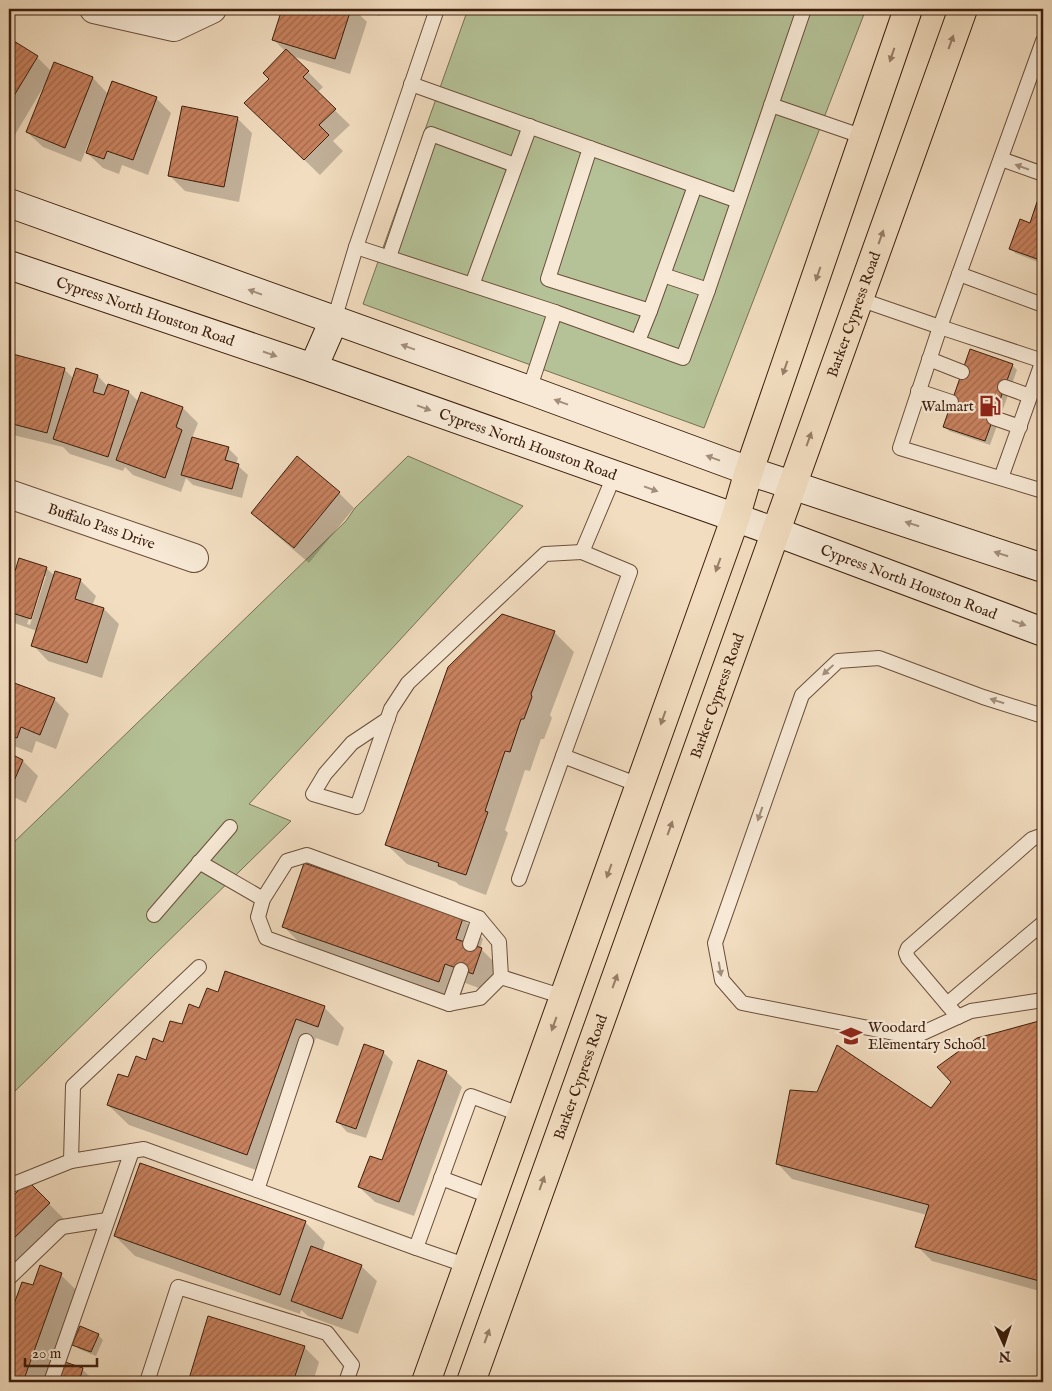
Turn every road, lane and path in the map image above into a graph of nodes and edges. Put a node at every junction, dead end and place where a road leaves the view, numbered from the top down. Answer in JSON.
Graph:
{"nodes":[{"id":1,"x":94,"y":9,"type":"edge"},
{"id":2,"x":212,"y":9,"type":"edge"},
{"id":3,"x":437,"y":9,"type":"edge"},
{"id":4,"x":804,"y":9,"type":"edge"},
{"id":5,"x":908,"y":9,"type":"edge"},
{"id":6,"x":963,"y":9,"type":"edge"},
{"id":7,"x":1043,"y":41,"type":"edge"},
{"id":8,"x":411,"y":84,"type":"junction"},
{"id":9,"x":771,"y":105,"type":"junction"},
{"id":10,"x":530,"y":126,"type":"junction"},
{"id":11,"x":864,"y":137,"type":"junction"},
{"id":12,"x":590,"y":148,"type":"junction"},
{"id":13,"x":1001,"y":159,"type":"junction"},
{"id":14,"x":515,"y":165,"type":"junction"},
{"id":15,"x":1043,"y":174,"type":"edge"},
{"id":16,"x":694,"y":186,"type":"junction"},
{"id":17,"x":738,"y":201,"type":"junction"},
{"id":18,"x":9,"y":203,"type":"edge"},
{"id":19,"x":356,"y":247,"type":"junction"},
{"id":20,"x":389,"y":256,"type":"junction"},
{"id":21,"x":9,"y":265,"type":"edge"},
{"id":22,"x":663,"y":274,"type":"junction"},
{"id":23,"x":959,"y":274,"type":"junction"},
{"id":24,"x":472,"y":285,"type":"junction"},
{"id":25,"x":708,"y":290,"type":"junction"},
{"id":26,"x":859,"y":299,"type":"junction"},
{"id":27,"x":1043,"y":305,"type":"edge"},
{"id":28,"x":650,"y":311,"type":"junction"},
{"id":29,"x":555,"y":312,"type":"junction"},
{"id":30,"x":334,"y":320,"type":"junction"},
{"id":31,"x":940,"y":327,"type":"junction"},
{"id":32,"x":638,"y":341,"type":"junction"},
{"id":33,"x":929,"y":359,"type":"junction"},
{"id":34,"x":1043,"y":361,"type":"edge"},
{"id":35,"x":313,"y":368,"type":"junction"},
{"id":36,"x":962,"y":372,"type":"dead end"},
{"id":37,"x":1005,"y":387,"type":"dead end"},
{"id":38,"x":529,"y":390,"type":"junction"},
{"id":39,"x":918,"y":391,"type":"junction"},
{"id":40,"x":1030,"y":396,"type":"junction"},
{"id":41,"x":951,"y":402,"type":"dead end"},
{"id":42,"x":994,"y":418,"type":"dead end"},
{"id":43,"x":1020,"y":427,"type":"junction"},
{"id":44,"x":749,"y":471,"type":"junction"},
{"id":45,"x":614,"y":476,"type":"junction"},
{"id":46,"x":1002,"y":478,"type":"junction"},
{"id":47,"x":792,"y":485,"type":"junction"},
{"id":48,"x":1043,"y":490,"type":"edge"},
{"id":49,"x":9,"y":494,"type":"edge"},
{"id":50,"x":734,"y":519,"type":"junction"},
{"id":51,"x":776,"y":532,"type":"junction"},
{"id":52,"x":582,"y":552,"type":"junction"},
{"id":53,"x":194,"y":558,"type":"dead end"},
{"id":54,"x":1043,"y":568,"type":"edge"},
{"id":55,"x":1043,"y":632,"type":"edge"},
{"id":56,"x":1043,"y":716,"type":"edge"},
{"id":57,"x":388,"y":719,"type":"junction"},
{"id":58,"x":563,"y":756,"type":"junction"},
{"id":59,"x":639,"y":785,"type":"junction"},
{"id":60,"x":230,"y":827,"type":"dead end"},
{"id":61,"x":1043,"y":835,"type":"edge"},
{"id":62,"x":200,"y":862,"type":"junction"},
{"id":63,"x":519,"y":879,"type":"dead end"},
{"id":64,"x":263,"y":899,"type":"junction"},
{"id":65,"x":154,"y":915,"type":"dead end"},
{"id":66,"x":479,"y":918,"type":"junction"},
{"id":67,"x":1043,"y":923,"type":"edge"},
{"id":68,"x":470,"y":944,"type":"dead end"},
{"id":69,"x":199,"y":967,"type":"dead end"},
{"id":70,"x":461,"y":970,"type":"dead end"},
{"id":71,"x":501,"y":977,"type":"junction"},
{"id":72,"x":564,"y":997,"type":"junction"},
{"id":73,"x":1043,"y":1000,"type":"edge"},
{"id":74,"x":449,"y":1004,"type":"junction"},
{"id":75,"x":947,"y":1004,"type":"junction"},
{"id":76,"x":605,"y":1010,"type":"junction"},
{"id":77,"x":958,"y":1017,"type":"junction"},
{"id":78,"x":306,"y":1041,"type":"dead end"},
{"id":79,"x":522,"y":1115,"type":"junction"},
{"id":80,"x":132,"y":1151,"type":"junction"},
{"id":81,"x":71,"y":1161,"type":"junction"},
{"id":82,"x":441,"y":1178,"type":"junction"},
{"id":83,"x":9,"y":1186,"type":"edge"},
{"id":84,"x":257,"y":1190,"type":"junction"},
{"id":85,"x":492,"y":1197,"type":"junction"},
{"id":86,"x":107,"y":1220,"type":"junction"},
{"id":87,"x":416,"y":1248,"type":"junction"},
{"id":88,"x":468,"y":1266,"type":"junction"},
{"id":89,"x":9,"y":1278,"type":"edge"},
{"id":90,"x":51,"y":1382,"type":"edge"},
{"id":91,"x":146,"y":1382,"type":"edge"},
{"id":92,"x":346,"y":1382,"type":"edge"},
{"id":93,"x":426,"y":1382,"type":"edge"},
{"id":94,"x":471,"y":1382,"type":"edge"}],
"edges":[{"from":1,"to":2,"type":"main road"},
{"from":3,"to":8,"type":"lane"},
{"from":4,"to":9,"type":"lane"},
{"from":5,"to":11,"type":"main road","one_way":true},
{"from":26,"to":6,"type":"main road","name":"Barker Cypress Road","one_way":true},
{"from":7,"to":13,"type":"lane"},
{"from":8,"to":10,"type":"lane"},
{"from":8,"to":19,"type":"lane"},
{"from":9,"to":11,"type":"lane"},
{"from":9,"to":17,"type":"lane"},
{"from":10,"to":12,"type":"lane"},
{"from":10,"to":14,"type":"lane"},
{"from":11,"to":44,"type":"main road","one_way":true},
{"from":12,"to":16,"type":"lane"},
{"from":12,"to":28,"type":"lane"},
{"from":15,"to":13,"type":"lane","one_way":true},
{"from":13,"to":23,"type":"lane"},
{"from":14,"to":20,"type":"lane"},
{"from":14,"to":24,"type":"lane"},
{"from":16,"to":17,"type":"lane"},
{"from":16,"to":22,"type":"lane"},
{"from":17,"to":25,"type":"lane"},
{"from":30,"to":18,"type":"main road","one_way":true},
{"from":19,"to":20,"type":"lane"},
{"from":19,"to":30,"type":"lane"},
{"from":20,"to":24,"type":"lane"},
{"from":21,"to":35,"type":"main road","name":"Cypress North Houston Road","one_way":true},
{"from":22,"to":25,"type":"lane"},
{"from":22,"to":28,"type":"lane"},
{"from":23,"to":27,"type":"lane"},
{"from":23,"to":31,"type":"lane"},
{"from":24,"to":29,"type":"lane"},
{"from":25,"to":32,"type":"lane"},
{"from":26,"to":31,"type":"lane"},
{"from":47,"to":26,"type":"main road","name":"Barker Cypress Road","one_way":true},
{"from":28,"to":32,"type":"lane"},
{"from":29,"to":32,"type":"lane"},
{"from":29,"to":38,"type":"lane"},
{"from":30,"to":35,"type":"main road"},
{"from":38,"to":30,"type":"main road","one_way":true},
{"from":31,"to":33,"type":"lane"},
{"from":31,"to":34,"type":"lane"},
{"from":33,"to":36,"type":"lane"},
{"from":33,"to":39,"type":"lane"},
{"from":34,"to":40,"type":"lane"},
{"from":35,"to":45,"type":"main road","name":"Cypress North Houston Road","one_way":true},
{"from":37,"to":40,"type":"lane"},
{"from":44,"to":38,"type":"main road","one_way":true},
{"from":39,"to":41,"type":"lane"},
{"from":39,"to":46,"type":"lane"},
{"from":40,"to":43,"type":"lane"},
{"from":42,"to":43,"type":"lane"},
{"from":43,"to":46,"type":"lane"},
{"from":44,"to":47,"type":"main road"},
{"from":44,"to":50,"type":"main road"},
{"from":45,"to":50,"type":"main road","name":"Cypress North Houston Road","one_way":true},
{"from":45,"to":52,"type":"lane"},
{"from":46,"to":48,"type":"lane"},
{"from":47,"to":51,"type":"main road","name":"Barker Cypress Road"},
{"from":54,"to":47,"type":"main road","one_way":true},
{"from":49,"to":53,"type":"main road","name":"Buffalo Pass Drive"},
{"from":50,"to":51,"type":"main road","name":"Cypress North Houston Road"},
{"from":50,"to":59,"type":"main road","one_way":true},
{"from":51,"to":55,"type":"main road","name":"Cypress North Houston Road","one_way":true},
{"from":76,"to":51,"type":"main road","name":"Barker Cypress Road","one_way":true},
{"from":52,"to":57,"type":"lane"},
{"from":52,"to":58,"type":"lane"},
{"from":56,"to":77,"type":"lane","one_way":true},
{"from":57,"to":57,"type":"lane"},
{"from":58,"to":59,"type":"lane"},
{"from":58,"to":63,"type":"lane"},
{"from":59,"to":72,"type":"main road","one_way":true},
{"from":60,"to":62,"type":"lane"},
{"from":61,"to":75,"type":"lane"},
{"from":62,"to":64,"type":"lane"},
{"from":62,"to":65,"type":"lane"},
{"from":64,"to":66,"type":"lane"},
{"from":64,"to":74,"type":"lane"},
{"from":66,"to":68,"type":"lane"},
{"from":66,"to":71,"type":"lane"},
{"from":67,"to":75,"type":"lane"},
{"from":69,"to":81,"type":"lane"},
{"from":70,"to":74,"type":"lane"},
{"from":71,"to":72,"type":"lane"},
{"from":71,"to":74,"type":"lane"},
{"from":72,"to":76,"type":"main road"},
{"from":72,"to":79,"type":"main road","one_way":true},
{"from":73,"to":77,"type":"lane"},
{"from":75,"to":77,"type":"lane"},
{"from":94,"to":76,"type":"main road","name":"Barker Cypress Road","one_way":true},
{"from":78,"to":84,"type":"lane"},
{"from":79,"to":82,"type":"lane"},
{"from":79,"to":85,"type":"main road"},
{"from":80,"to":81,"type":"lane"},
{"from":80,"to":84,"type":"lane"},
{"from":80,"to":86,"type":"lane"},
{"from":81,"to":83,"type":"lane"},
{"from":82,"to":85,"type":"lane"},
{"from":82,"to":87,"type":"lane"},
{"from":84,"to":87,"type":"lane"},
{"from":85,"to":88,"type":"main road"},
{"from":86,"to":89,"type":"lane"},
{"from":86,"to":90,"type":"lane"},
{"from":87,"to":88,"type":"lane"},
{"from":88,"to":93,"type":"main road"},
{"from":91,"to":92,"type":"lane"}]}
